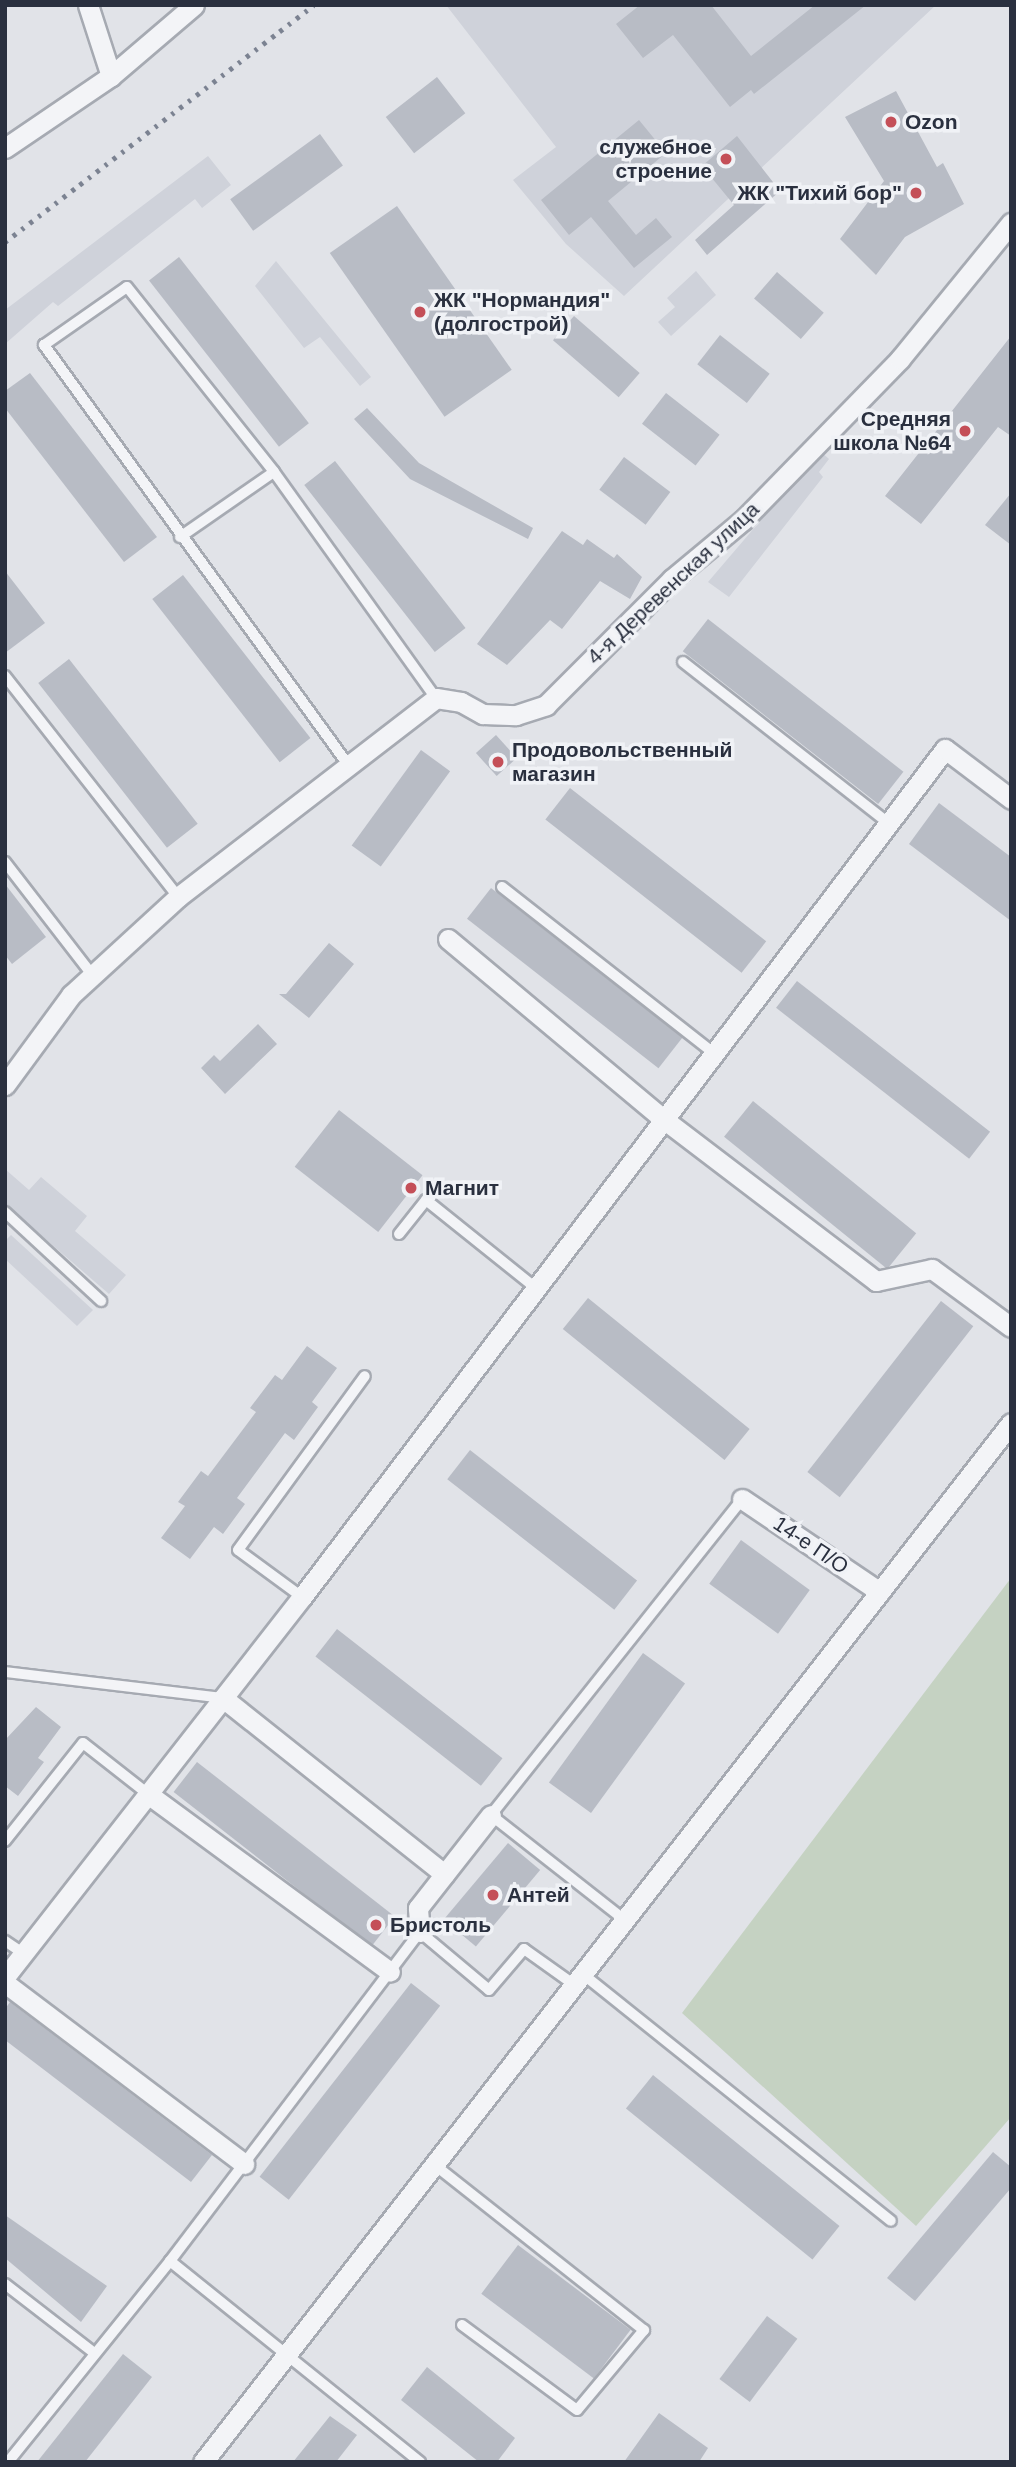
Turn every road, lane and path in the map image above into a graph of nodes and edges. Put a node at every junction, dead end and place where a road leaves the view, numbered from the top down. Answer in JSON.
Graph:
{"nodes":[{"id":1,"x":89,"y":5,"type":"edge"},
{"id":2,"x":194,"y":5,"type":"edge"},
{"id":3,"x":111,"y":76,"type":"junction"},
{"id":4,"x":5,"y":148,"type":"edge"},
{"id":5,"x":1011,"y":222,"type":"edge"},
{"id":6,"x":274,"y":472,"type":"junction"},
{"id":7,"x":180,"y":537,"type":"junction"},
{"id":8,"x":683,"y":662,"type":"dead end"},
{"id":9,"x":5,"y":676,"type":"edge"},
{"id":10,"x":436,"y":698,"type":"junction"},
{"id":11,"x":349,"y":766,"type":"junction"},
{"id":12,"x":1011,"y":799,"type":"edge"},
{"id":13,"x":888,"y":823,"type":"junction"},
{"id":14,"x":5,"y":862,"type":"edge"},
{"id":15,"x":502,"y":887,"type":"dead end"},
{"id":16,"x":178,"y":897,"type":"junction"},
{"id":17,"x":448,"y":939,"type":"dead end"},
{"id":18,"x":94,"y":977,"type":"junction"},
{"id":19,"x":716,"y":1055,"type":"junction"},
{"id":20,"x":8,"y":1072,"type":"edge"},
{"id":21,"x":666,"y":1121,"type":"junction"},
{"id":22,"x":5,"y":1212,"type":"edge"},
{"id":23,"x":399,"y":1234,"type":"dead end"},
{"id":24,"x":538,"y":1289,"type":"junction"},
{"id":25,"x":101,"y":1301,"type":"dead end"},
{"id":26,"x":1011,"y":1327,"type":"edge"},
{"id":27,"x":365,"y":1376,"type":"dead end"},
{"id":28,"x":1011,"y":1423,"type":"edge"},
{"id":29,"x":742,"y":1499,"type":"joint"},
{"id":30,"x":880,"y":1592,"type":"junction"},
{"id":31,"x":302,"y":1597,"type":"junction"},
{"id":32,"x":5,"y":1672,"type":"edge"},
{"id":33,"x":223,"y":1698,"type":"junction"},
{"id":34,"x":148,"y":1794,"type":"junction"},
{"id":35,"x":491,"y":1815,"type":"junction"},
{"id":36,"x":5,"y":1841,"type":"edge"},
{"id":37,"x":444,"y":1874,"type":"junction"},
{"id":38,"x":626,"y":1921,"type":"junction"},
{"id":39,"x":421,"y":1932,"type":"junction"},
{"id":40,"x":5,"y":1941,"type":"edge"},
{"id":41,"x":23,"y":1953,"type":"junction"},
{"id":42,"x":390,"y":1972,"type":"junction"},
{"id":43,"x":5,"y":1977,"type":"edge"},
{"id":44,"x":580,"y":1980,"type":"junction"},
{"id":45,"x":5,"y":1983,"type":"edge"},
{"id":46,"x":244,"y":2164,"type":"junction"},
{"id":47,"x":436,"y":2166,"type":"junction"},
{"id":48,"x":891,"y":2221,"type":"dead end"},
{"id":49,"x":170,"y":2261,"type":"junction"},
{"id":50,"x":5,"y":2284,"type":"edge"},
{"id":51,"x":462,"y":2325,"type":"dead end"},
{"id":52,"x":93,"y":2352,"type":"junction"},
{"id":53,"x":285,"y":2355,"type":"junction"},
{"id":54,"x":8,"y":2462,"type":"edge"},
{"id":55,"x":203,"y":2462,"type":"edge"},
{"id":56,"x":419,"y":2462,"type":"edge"}],
"edges":[{"from":1,"to":3,"type":"street"},
{"from":2,"to":3,"type":"street"},
{"from":3,"to":4,"type":"street"},
{"from":5,"to":10,"type":"street","name":"4-я Деревенская улица"},
{"from":6,"to":7,"type":"lane"},
{"from":6,"to":7,"type":"lane"},
{"from":6,"to":10,"type":"lane"},
{"from":7,"to":11,"type":"lane"},
{"from":8,"to":13,"type":"lane"},
{"from":9,"to":16,"type":"lane"},
{"from":10,"to":11,"type":"street"},
{"from":11,"to":16,"type":"street"},
{"from":12,"to":13,"type":"street"},
{"from":13,"to":19,"type":"street"},
{"from":14,"to":18,"type":"lane"},
{"from":15,"to":19,"type":"lane"},
{"from":16,"to":18,"type":"street"},
{"from":17,"to":21,"type":"street"},
{"from":18,"to":20,"type":"street"},
{"from":19,"to":21,"type":"street"},
{"from":21,"to":24,"type":"street"},
{"from":21,"to":26,"type":"street"},
{"from":22,"to":25,"type":"lane"},
{"from":23,"to":24,"type":"lane"},
{"from":24,"to":31,"type":"street"},
{"from":27,"to":31,"type":"lane"},
{"from":28,"to":30,"type":"street"},
{"from":29,"to":30,"type":"street","name":"14-е П/О"},
{"from":29,"to":35,"type":"lane"},
{"from":30,"to":38,"type":"street"},
{"from":31,"to":33,"type":"street"},
{"from":32,"to":33,"type":"lane"},
{"from":33,"to":34,"type":"street"},
{"from":33,"to":37,"type":"street"},
{"from":34,"to":36,"type":"lane"},
{"from":34,"to":41,"type":"street"},
{"from":34,"to":42,"type":"street"},
{"from":35,"to":37,"type":"street"},
{"from":35,"to":38,"type":"lane"},
{"from":37,"to":39,"type":"street"},
{"from":38,"to":44,"type":"street"},
{"from":39,"to":42,"type":"lane"},
{"from":39,"to":44,"type":"lane"},
{"from":40,"to":41,"type":"lane"},
{"from":41,"to":43,"type":"street"},
{"from":42,"to":46,"type":"lane"},
{"from":44,"to":47,"type":"street"},
{"from":44,"to":48,"type":"lane"},
{"from":45,"to":46,"type":"street"},
{"from":46,"to":49,"type":"lane"},
{"from":47,"to":51,"type":"lane"},
{"from":47,"to":53,"type":"street"},
{"from":49,"to":52,"type":"lane"},
{"from":49,"to":53,"type":"lane"},
{"from":50,"to":52,"type":"lane"},
{"from":52,"to":54,"type":"lane"},
{"from":53,"to":55,"type":"street"},
{"from":53,"to":56,"type":"lane"}]}
